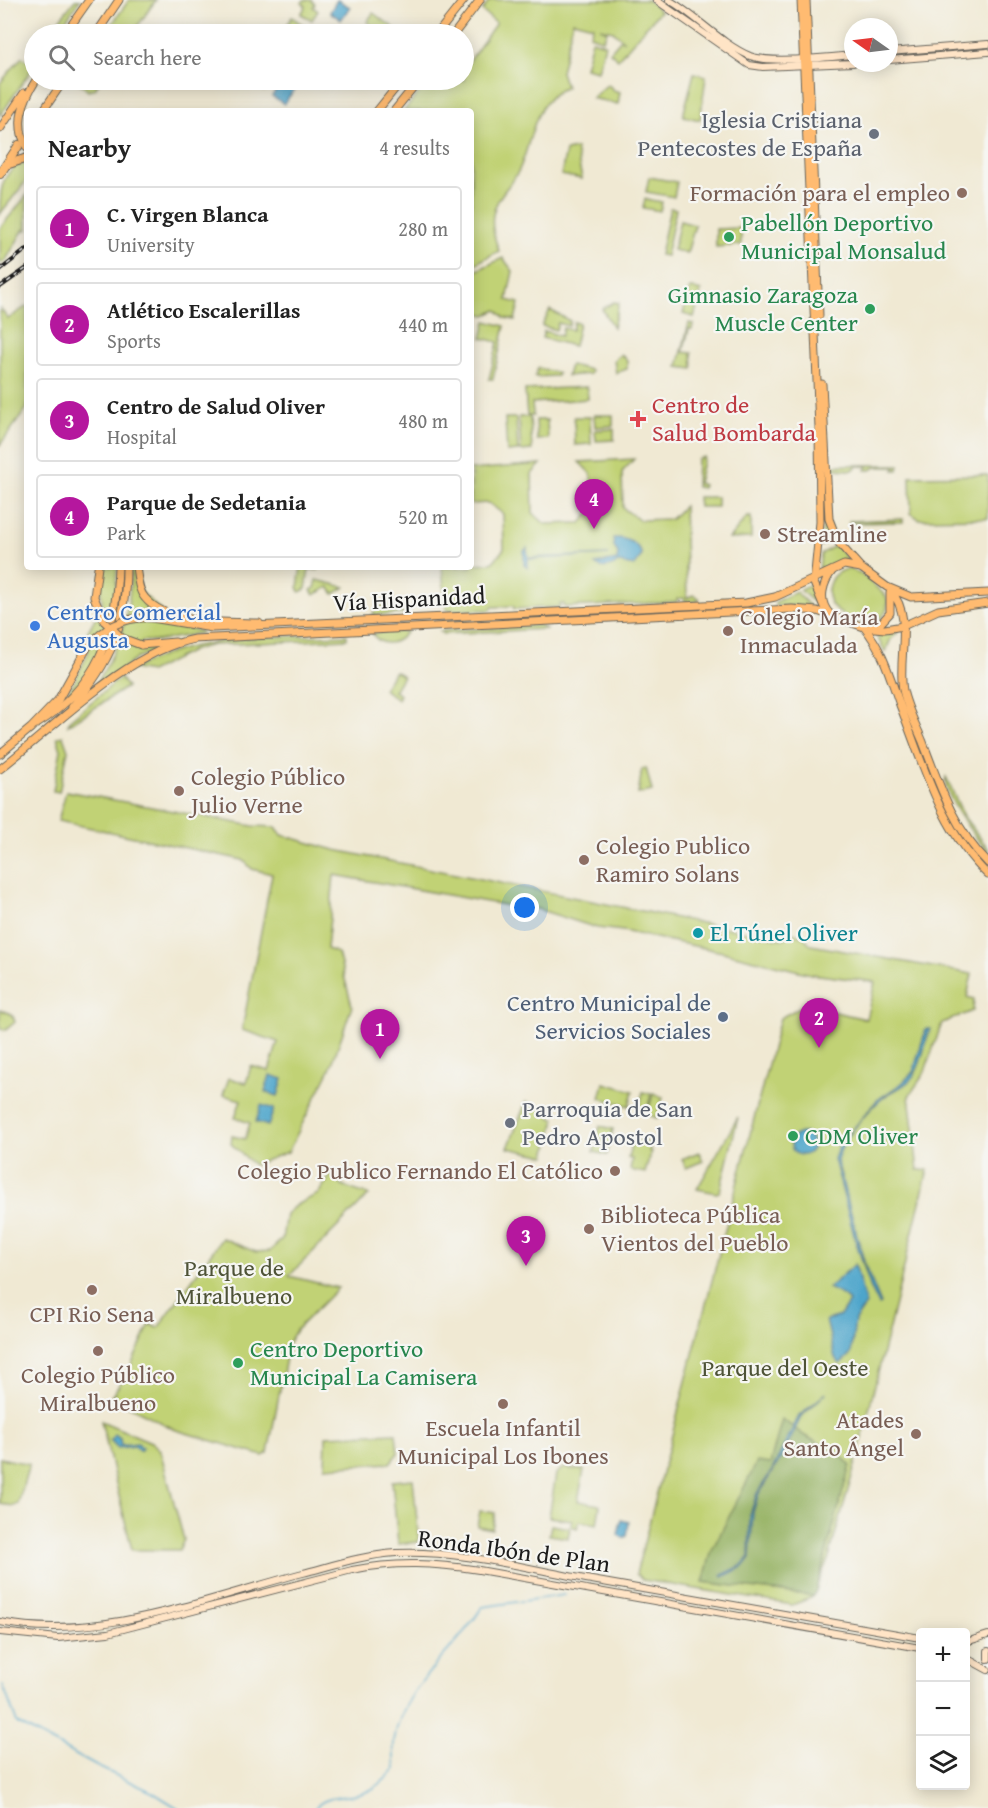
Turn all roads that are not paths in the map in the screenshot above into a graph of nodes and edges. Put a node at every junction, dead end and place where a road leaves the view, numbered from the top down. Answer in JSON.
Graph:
{"nodes":[{"id":1,"x":89,"y":0,"type":"edge"},
{"id":2,"x":119,"y":0,"type":"edge"},
{"id":3,"x":464,"y":0,"type":"edge"},
{"id":4,"x":480,"y":0,"type":"edge"},
{"id":5,"x":656,"y":0,"type":"edge"},
{"id":6,"x":669,"y":0,"type":"edge"},
{"id":7,"x":801,"y":0,"type":"edge"},
{"id":8,"x":806,"y":0,"type":"edge"},
{"id":9,"x":681,"y":7,"type":"junction"},
{"id":10,"x":670,"y":10,"type":"junction"},
{"id":11,"x":72,"y":24,"type":"edge"},
{"id":12,"x":103,"y":24,"type":"edge"},
{"id":13,"x":445,"y":24,"type":"edge"},
{"id":14,"x":462,"y":24,"type":"edge"},
{"id":15,"x":988,"y":44,"type":"edge"},
{"id":16,"x":898,"y":51,"type":"edge"},
{"id":17,"x":988,"y":52,"type":"edge"},
{"id":18,"x":844,"y":56,"type":"edge"},
{"id":19,"x":898,"y":59,"type":"edge"},
{"id":20,"x":806,"y":62,"type":"junction"},
{"id":21,"x":844,"y":63,"type":"edge"},
{"id":22,"x":27,"y":90,"type":"edge"},
{"id":23,"x":30,"y":90,"type":"edge"},
{"id":24,"x":57,"y":90,"type":"edge"},
{"id":25,"x":394,"y":90,"type":"edge"},
{"id":26,"x":411,"y":90,"type":"edge"},
{"id":27,"x":45,"y":108,"type":"edge"},
{"id":28,"x":379,"y":108,"type":"edge"},
{"id":29,"x":396,"y":108,"type":"edge"},
{"id":30,"x":0,"y":129,"type":"edge"},
{"id":31,"x":24,"y":142,"type":"edge"},
{"id":32,"x":24,"y":160,"type":"edge"},
{"id":33,"x":3,"y":170,"type":"edge"},
{"id":34,"x":835,"y":568,"type":"junction"},
{"id":35,"x":861,"y":568,"type":"junction"},
{"id":36,"x":98,"y":570,"type":"edge"},
{"id":37,"x":118,"y":570,"type":"edge"},
{"id":38,"x":126,"y":570,"type":"edge"},
{"id":39,"x":137,"y":570,"type":"edge"},
{"id":40,"x":814,"y":578,"type":"junction"},
{"id":41,"x":887,"y":588,"type":"junction"},
{"id":42,"x":988,"y":593,"type":"edge"},
{"id":43,"x":988,"y":603,"type":"edge"},
{"id":44,"x":828,"y":612,"type":"junction"},
{"id":45,"x":276,"y":625,"type":"junction"},
{"id":46,"x":903,"y":626,"type":"junction"},
{"id":47,"x":866,"y":627,"type":"junction"},
{"id":48,"x":184,"y":641,"type":"junction"},
{"id":49,"x":64,"y":716,"type":"junction"},
{"id":50,"x":31,"y":728,"type":"junction"},
{"id":51,"x":0,"y":754,"type":"edge"},
{"id":52,"x":931,"y":765,"type":"junction"},
{"id":53,"x":0,"y":769,"type":"edge"},
{"id":54,"x":925,"y":772,"type":"junction"},
{"id":55,"x":988,"y":863,"type":"edge"},
{"id":56,"x":988,"y":875,"type":"edge"},
{"id":57,"x":0,"y":1622,"type":"edge"},
{"id":58,"x":0,"y":1632,"type":"edge"},
{"id":59,"x":988,"y":1635,"type":"edge"},
{"id":60,"x":916,"y":1637,"type":"edge"},
{"id":61,"x":970,"y":1641,"type":"edge"},
{"id":62,"x":916,"y":1647,"type":"edge"},
{"id":63,"x":988,"y":1651,"type":"edge"},
{"id":64,"x":988,"y":1659,"type":"edge"},
{"id":65,"x":970,"y":1660,"type":"edge"},
{"id":66,"x":988,"y":1670,"type":"edge"}],
"edges":[{"from":1,"to":11,"type":"main road"},
{"from":2,"to":12,"type":"main road"},
{"from":3,"to":13,"type":"main road"},
{"from":4,"to":14,"type":"main road"},
{"from":5,"to":10,"type":"main road"},
{"from":6,"to":9,"type":"main road"},
{"from":6,"to":10,"type":"main road"},
{"from":7,"to":20,"type":"main road"},
{"from":8,"to":20,"type":"main road"},
{"from":9,"to":10,"type":"main road"},
{"from":9,"to":20,"type":"main road"},
{"from":10,"to":20,"type":"main road"},
{"from":15,"to":16,"type":"main road"},
{"from":17,"to":19,"type":"main road"},
{"from":18,"to":20,"type":"main road"},
{"from":20,"to":21,"type":"main road"},
{"from":20,"to":35,"type":"main road"},
{"from":20,"to":40,"type":"main road"},
{"from":22,"to":30,"type":"main road"},
{"from":23,"to":31,"type":"main road"},
{"from":24,"to":27,"type":"main road"},
{"from":25,"to":28,"type":"main road"},
{"from":26,"to":29,"type":"main road"},
{"from":31,"to":33,"type":"highway"},
{"from":32,"to":33,"type":"highway"},
{"from":34,"to":35,"type":"main road","name":"Vía Hispanidad"},
{"from":34,"to":40,"type":"main road","name":"Vía Hispanidad"},
{"from":34,"to":44,"type":"main road"},
{"from":35,"to":41,"type":"main road"},
{"from":36,"to":48,"type":"main road","bridge":true},
{"from":37,"to":50,"type":"main road"},
{"from":38,"to":49,"type":"main road"},
{"from":39,"to":45,"type":"main road"},
{"from":40,"to":44,"type":"main road"},
{"from":40,"to":45,"type":"main road","name":"Vía Hispanidad"},
{"from":41,"to":42,"type":"main road"},
{"from":41,"to":46,"type":"main road"},
{"from":41,"to":47,"type":"main road"},
{"from":43,"to":46,"type":"main road","name":"Vía Hispanidad"},
{"from":44,"to":47,"type":"main road","name":"Vía Hispanidad"},
{"from":44,"to":48,"type":"main road","name":"Vía Hispanidad"},
{"from":45,"to":50,"type":"main road","name":"Vía Hispanidad","bridge":true},
{"from":46,"to":47,"type":"main road","name":"Vía Hispanidad"},
{"from":46,"to":52,"type":"main road"},
{"from":47,"to":54,"type":"main road"},
{"from":48,"to":49,"type":"main road","name":"Vía Hispanidad"},
{"from":49,"to":53,"type":"main road"},
{"from":50,"to":51,"type":"main road"},
{"from":52,"to":54,"type":"main road"},
{"from":52,"to":55,"type":"main road"},
{"from":54,"to":56,"type":"main road"},
{"from":57,"to":60,"type":"main road","name":"Ronda Ibón de Plan"},
{"from":58,"to":62,"type":"main road","name":"Ronda Ibón de Plan"},
{"from":59,"to":61,"type":"main road"},
{"from":63,"to":64,"type":"main road"},
{"from":65,"to":66,"type":"main road"}]}
